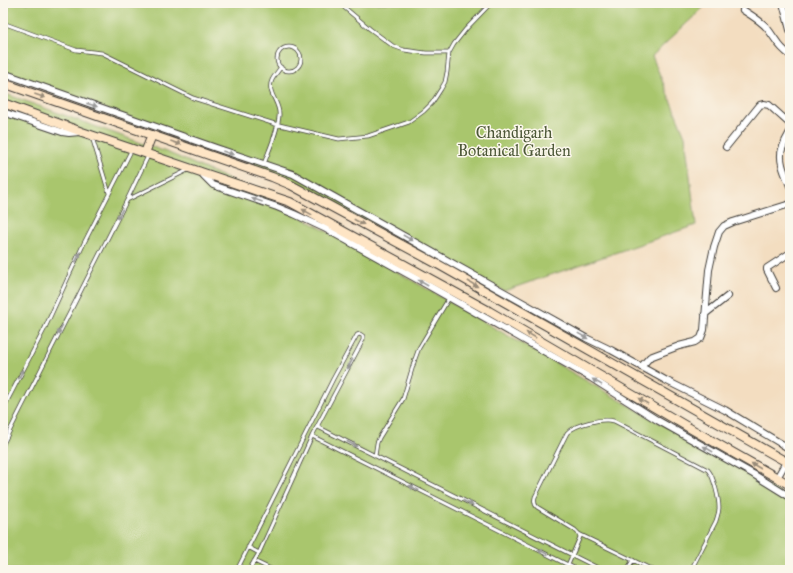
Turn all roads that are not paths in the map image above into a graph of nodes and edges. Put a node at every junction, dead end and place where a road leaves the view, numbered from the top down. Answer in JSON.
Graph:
{"nodes":[{"id":1,"x":339,"y":3,"type":"edge"},
{"id":2,"x":491,"y":3,"type":"edge"},
{"id":3,"x":783,"y":3,"type":"edge"},
{"id":4,"x":743,"y":10,"type":"dead end"},
{"id":5,"x":3,"y":23,"type":"edge"},
{"id":6,"x":790,"y":30,"type":"edge"},
{"id":7,"x":449,"y":52,"type":"junction"},
{"id":8,"x":790,"y":55,"type":"edge"},
{"id":9,"x":281,"y":67,"type":"junction"},
{"id":10,"x":3,"y":73,"type":"edge"},
{"id":11,"x":3,"y":83,"type":"edge"},
{"id":12,"x":3,"y":103,"type":"edge"},
{"id":13,"x":3,"y":112,"type":"edge"},
{"id":14,"x":278,"y":124,"type":"junction"},
{"id":15,"x":790,"y":124,"type":"edge"},
{"id":16,"x":82,"y":132,"type":"junction"},
{"id":17,"x":790,"y":132,"type":"edge"},
{"id":18,"x":91,"y":134,"type":"junction"},
{"id":19,"x":152,"y":135,"type":"junction"},
{"id":20,"x":726,"y":147,"type":"dead end"},
{"id":21,"x":132,"y":148,"type":"junction"},
{"id":22,"x":147,"y":154,"type":"junction"},
{"id":23,"x":264,"y":165,"type":"junction"},
{"id":24,"x":192,"y":169,"type":"junction"},
{"id":25,"x":790,"y":186,"type":"edge"},
{"id":26,"x":109,"y":193,"type":"junction"},
{"id":27,"x":127,"y":200,"type":"junction"},
{"id":28,"x":790,"y":204,"type":"edge"},
{"id":29,"x":790,"y":253,"type":"edge"},
{"id":30,"x":776,"y":288,"type":"dead end"},
{"id":31,"x":451,"y":294,"type":"junction"},
{"id":32,"x":728,"y":296,"type":"dead end"},
{"id":33,"x":705,"y":314,"type":"junction"},
{"id":34,"x":640,"y":367,"type":"junction"},
{"id":35,"x":3,"y":409,"type":"edge"},
{"id":36,"x":318,"y":427,"type":"junction"},
{"id":37,"x":312,"y":436,"type":"junction"},
{"id":38,"x":3,"y":444,"type":"edge"},
{"id":39,"x":790,"y":449,"type":"edge"},
{"id":40,"x":375,"y":456,"type":"junction"},
{"id":41,"x":789,"y":460,"type":"edge"},
{"id":42,"x":777,"y":478,"type":"junction"},
{"id":43,"x":790,"y":485,"type":"edge"},
{"id":44,"x":790,"y":497,"type":"edge"},
{"id":45,"x":579,"y":534,"type":"junction"},
{"id":46,"x":248,"y":548,"type":"junction"},
{"id":47,"x":259,"y":553,"type":"junction"},
{"id":48,"x":572,"y":555,"type":"junction"},
{"id":49,"x":633,"y":560,"type":"junction"},
{"id":50,"x":254,"y":561,"type":"junction"},
{"id":51,"x":568,"y":565,"type":"junction"},
{"id":52,"x":237,"y":570,"type":"edge"},
{"id":53,"x":249,"y":570,"type":"edge"},
{"id":54,"x":273,"y":570,"type":"edge"},
{"id":55,"x":578,"y":570,"type":"edge"},
{"id":56,"x":602,"y":570,"type":"edge"},
{"id":57,"x":627,"y":570,"type":"edge"},
{"id":58,"x":653,"y":570,"type":"edge"},
{"id":59,"x":691,"y":570,"type":"edge"}],
"edges":[{"from":1,"to":7,"type":"lane"},
{"from":2,"to":7,"type":"lane"},
{"from":3,"to":6,"type":"street"},
{"from":4,"to":8,"type":"street"},
{"from":5,"to":14,"type":"lane"},
{"from":7,"to":14,"type":"lane"},
{"from":9,"to":9,"type":"lane"},
{"from":9,"to":14,"type":"lane"},
{"from":10,"to":23,"type":"street","one_way":true},
{"from":11,"to":19,"type":"main road","one_way":true},
{"from":12,"to":16,"type":"main road"},
{"from":13,"to":16,"type":"street"},
{"from":14,"to":23,"type":"lane"},
{"from":15,"to":20,"type":"street"},
{"from":16,"to":18,"type":"main road"},
{"from":17,"to":25,"type":"street"},
{"from":18,"to":21,"type":"main road"},
{"from":18,"to":26,"type":"lane"},
{"from":19,"to":22,"type":"main road"},
{"from":19,"to":41,"type":"main road","one_way":true},
{"from":21,"to":22,"type":"main road"},
{"from":21,"to":26,"type":"lane"},
{"from":22,"to":24,"type":"main road"},
{"from":22,"to":27,"type":"lane"},
{"from":23,"to":34,"type":"street","one_way":true},
{"from":24,"to":27,"type":"lane"},
{"from":31,"to":24,"type":"main road","one_way":true},
{"from":35,"to":26,"type":"lane","one_way":true},
{"from":27,"to":38,"type":"lane","one_way":true},
{"from":28,"to":33,"type":"street"},
{"from":29,"to":30,"type":"street"},
{"from":31,"to":40,"type":"lane"},
{"from":42,"to":31,"type":"main road","one_way":true},
{"from":44,"to":31,"type":"street","one_way":true},
{"from":32,"to":33,"type":"street"},
{"from":33,"to":34,"type":"street"},
{"from":34,"to":39,"type":"street"},
{"from":36,"to":37,"type":"lane"},
{"from":36,"to":40,"type":"lane","one_way":true},
{"from":46,"to":36,"type":"lane","one_way":true},
{"from":37,"to":47,"type":"lane"},
{"from":51,"to":37,"type":"lane","one_way":true},
{"from":40,"to":48,"type":"lane","one_way":true},
{"from":41,"to":42,"type":"street"},
{"from":42,"to":43,"type":"main road"},
{"from":45,"to":48,"type":"lane"},
{"from":45,"to":49,"type":"lane"},
{"from":45,"to":59,"type":"lane"},
{"from":46,"to":47,"type":"lane"},
{"from":46,"to":52,"type":"lane"},
{"from":47,"to":50,"type":"lane"},
{"from":48,"to":51,"type":"lane"},
{"from":48,"to":56,"type":"lane"},
{"from":49,"to":57,"type":"lane"},
{"from":49,"to":58,"type":"lane"},
{"from":50,"to":53,"type":"lane"},
{"from":50,"to":54,"type":"lane"},
{"from":51,"to":55,"type":"lane"}]}
